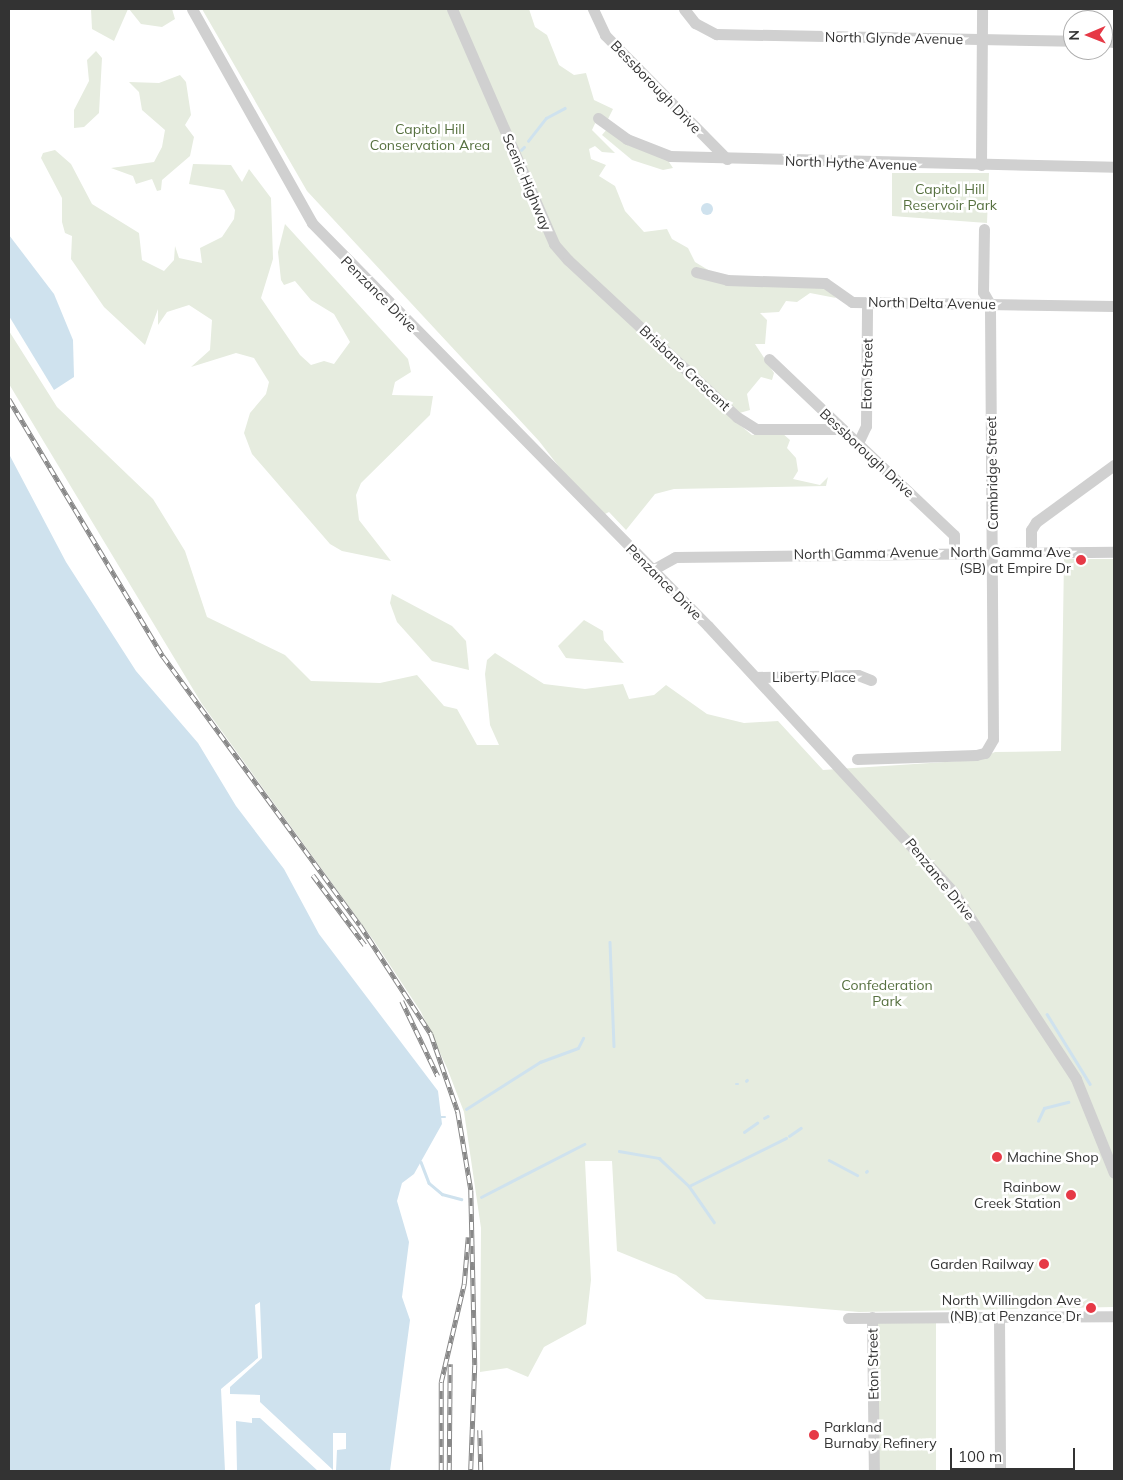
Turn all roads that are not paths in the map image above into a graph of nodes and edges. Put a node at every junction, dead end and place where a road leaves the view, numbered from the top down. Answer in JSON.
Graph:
{"nodes":[{"id":1,"x":192,"y":9,"type":"edge"},
{"id":2,"x":452,"y":9,"type":"edge"},
{"id":3,"x":593,"y":9,"type":"edge"},
{"id":4,"x":684,"y":9,"type":"edge"},
{"id":5,"x":982,"y":9,"type":"edge"},
{"id":6,"x":982,"y":40,"type":"junction"},
{"id":7,"x":1063,"y":41,"type":"edge"},
{"id":8,"x":598,"y":118,"type":"dead end"},
{"id":9,"x":727,"y":159,"type":"junction"},
{"id":10,"x":981,"y":165,"type":"junction"},
{"id":11,"x":1114,"y":167,"type":"edge"},
{"id":12,"x":984,"y":230,"type":"dead end"},
{"id":13,"x":554,"y":244,"type":"joint"},
{"id":14,"x":696,"y":272,"type":"dead end"},
{"id":15,"x":867,"y":302,"type":"junction"},
{"id":16,"x":990,"y":304,"type":"junction"},
{"id":17,"x":1114,"y":306,"type":"edge"},
{"id":18,"x":769,"y":359,"type":"dead end"},
{"id":19,"x":842,"y":429,"type":"junction"},
{"id":20,"x":858,"y":443,"type":"junction"},
{"id":21,"x":1114,"y":466,"type":"edge"},
{"id":22,"x":954,"y":552,"type":"junction"},
{"id":23,"x":993,"y":552,"type":"junction"},
{"id":24,"x":1031,"y":552,"type":"junction"},
{"id":25,"x":1114,"y":552,"type":"edge"},
{"id":26,"x":652,"y":570,"type":"junction"},
{"id":27,"x":756,"y":677,"type":"junction"},
{"id":28,"x":871,"y":680,"type":"dead end"},
{"id":29,"x":858,"y":759,"type":"dead end"},
{"id":30,"x":1114,"y":1172,"type":"edge"},
{"id":31,"x":1114,"y":1316,"type":"edge"},
{"id":32,"x":999,"y":1317,"type":"junction"},
{"id":33,"x":848,"y":1318,"type":"dead end"},
{"id":34,"x":872,"y":1318,"type":"junction"},
{"id":35,"x":874,"y":1471,"type":"edge"},
{"id":36,"x":1000,"y":1471,"type":"edge"}],
"edges":[{"from":1,"to":26,"type":"street","name":"Penzance Drive"},
{"from":2,"to":13,"type":"street","name":"Scenic Highway"},
{"from":3,"to":9,"type":"street","name":"Bessborough Drive"},
{"from":4,"to":6,"type":"street","name":"North Glynde Avenue"},
{"from":5,"to":6,"type":"street"},
{"from":6,"to":7,"type":"street","name":"North Glynde Avenue"},
{"from":6,"to":10,"type":"street"},
{"from":8,"to":9,"type":"street","name":"North Hythe Avenue"},
{"from":9,"to":10,"type":"street","name":"North Hythe Avenue"},
{"from":10,"to":11,"type":"street","name":"North Hythe Avenue"},
{"from":12,"to":16,"type":"street","name":"Cambridge Street"},
{"from":13,"to":19,"type":"street","name":"Brisbane Crescent"},
{"from":14,"to":15,"type":"street","name":"North Delta Avenue"},
{"from":15,"to":16,"type":"street","name":"North Delta Avenue"},
{"from":15,"to":20,"type":"street","name":"Eton Street"},
{"from":16,"to":17,"type":"street","name":"North Delta Avenue"},
{"from":16,"to":23,"type":"street","name":"Cambridge Street"},
{"from":18,"to":19,"type":"street","name":"Bessborough Drive"},
{"from":19,"to":20,"type":"street","name":"Bessborough Drive"},
{"from":20,"to":22,"type":"street","name":"Bessborough Drive"},
{"from":21,"to":24,"type":"street"},
{"from":22,"to":23,"type":"street","name":"North Gamma Avenue"},
{"from":22,"to":26,"type":"street","name":"North Gamma Avenue"},
{"from":23,"to":24,"type":"street","name":"North Gamma Avenue"},
{"from":23,"to":29,"type":"street","name":"Cambridge Street"},
{"from":24,"to":25,"type":"street","name":"North Gamma Avenue"},
{"from":26,"to":27,"type":"street","name":"Penzance Drive"},
{"from":27,"to":28,"type":"street","name":"Liberty Place"},
{"from":27,"to":30,"type":"street","name":"Penzance Drive"},
{"from":31,"to":32,"type":"street"},
{"from":32,"to":34,"type":"street"},
{"from":32,"to":36,"type":"street"},
{"from":33,"to":34,"type":"street"},
{"from":34,"to":35,"type":"street","name":"Eton Street"}]}
